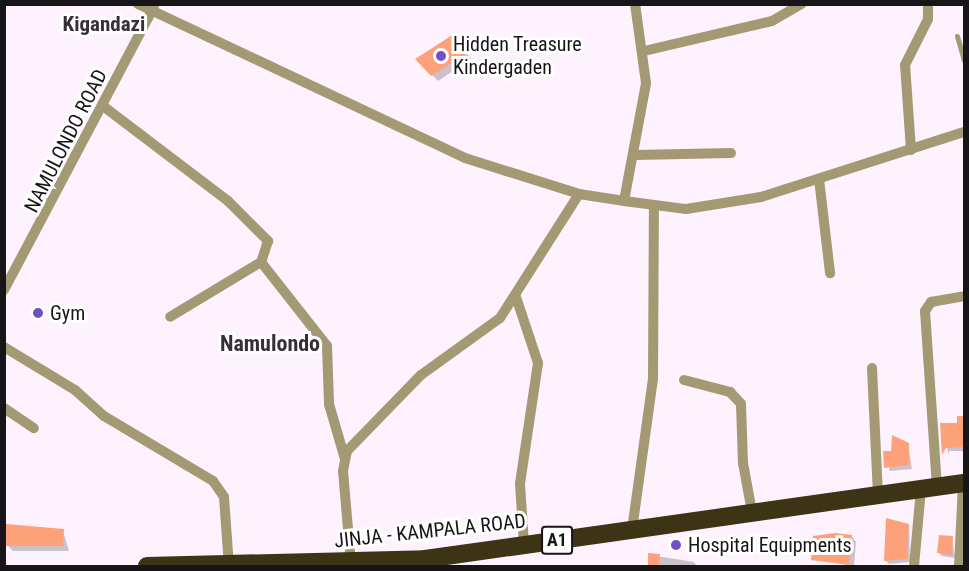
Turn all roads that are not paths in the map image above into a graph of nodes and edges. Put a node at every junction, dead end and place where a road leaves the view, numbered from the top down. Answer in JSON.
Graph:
{"nodes":[{"id":1,"x":138,"y":4,"type":"edge"},
{"id":2,"x":635,"y":4,"type":"edge"},
{"id":3,"x":802,"y":4,"type":"edge"},
{"id":4,"x":928,"y":4,"type":"edge"},
{"id":5,"x":153,"y":8,"type":"edge"},
{"id":6,"x":957,"y":36,"type":"dead end"},
{"id":7,"x":644,"y":51,"type":"junction"},
{"id":8,"x":964,"y":60,"type":"edge"},
{"id":9,"x":103,"y":106,"type":"junction"},
{"id":10,"x":964,"y":132,"type":"edge"},
{"id":11,"x":911,"y":150,"type":"junction"},
{"id":12,"x":731,"y":153,"type":"dead end"},
{"id":13,"x":635,"y":155,"type":"junction"},
{"id":14,"x":819,"y":179,"type":"junction"},
{"id":15,"x":579,"y":194,"type":"junction"},
{"id":16,"x":624,"y":201,"type":"junction"},
{"id":17,"x":654,"y":205,"type":"junction"},
{"id":18,"x":261,"y":262,"type":"junction"},
{"id":19,"x":830,"y":273,"type":"dead end"},
{"id":20,"x":4,"y":290,"type":"edge"},
{"id":21,"x":964,"y":296,"type":"edge"},
{"id":22,"x":516,"y":297,"type":"junction"},
{"id":23,"x":170,"y":317,"type":"dead end"},
{"id":24,"x":4,"y":347,"type":"edge"},
{"id":25,"x":872,"y":368,"type":"dead end"},
{"id":26,"x":684,"y":380,"type":"dead end"},
{"id":27,"x":4,"y":408,"type":"edge"},
{"id":28,"x":34,"y":428,"type":"dead end"},
{"id":29,"x":345,"y":459,"type":"junction"},
{"id":30,"x":964,"y":483,"type":"edge"},
{"id":31,"x":929,"y":488,"type":"junction"},
{"id":32,"x":878,"y":494,"type":"junction"},
{"id":33,"x":752,"y":512,"type":"junction"},
{"id":34,"x":632,"y":530,"type":"junction"},
{"id":35,"x":524,"y":545,"type":"junction"},
{"id":36,"x":449,"y":561,"type":"edge"},
{"id":37,"x":351,"y":564,"type":"junction"},
{"id":38,"x":229,"y":566,"type":"edge"},
{"id":39,"x":254,"y":566,"type":"edge"},
{"id":40,"x":147,"y":567,"type":"edge"},
{"id":41,"x":914,"y":567,"type":"edge"},
{"id":42,"x":959,"y":567,"type":"edge"}],
"edges":[{"from":1,"to":5,"type":"street"},
{"from":2,"to":7,"type":"street"},
{"from":3,"to":7,"type":"street"},
{"from":4,"to":11,"type":"street"},
{"from":5,"to":9,"type":"street","name":"NAMULONDO ROAD"},
{"from":5,"to":15,"type":"street"},
{"from":6,"to":8,"type":"lane"},
{"from":7,"to":13,"type":"street"},
{"from":9,"to":18,"type":"street"},
{"from":9,"to":20,"type":"street","name":"NAMULONDO ROAD"},
{"from":10,"to":11,"type":"street"},
{"from":11,"to":14,"type":"street"},
{"from":12,"to":13,"type":"street"},
{"from":13,"to":16,"type":"street"},
{"from":14,"to":17,"type":"street"},
{"from":14,"to":19,"type":"street"},
{"from":15,"to":16,"type":"street"},
{"from":15,"to":22,"type":"street"},
{"from":16,"to":17,"type":"street"},
{"from":17,"to":34,"type":"street"},
{"from":18,"to":23,"type":"street"},
{"from":18,"to":29,"type":"street"},
{"from":21,"to":31,"type":"street"},
{"from":22,"to":29,"type":"street"},
{"from":22,"to":35,"type":"street"},
{"from":24,"to":38,"type":"street"},
{"from":25,"to":32,"type":"street"},
{"from":26,"to":33,"type":"street"},
{"from":27,"to":28,"type":"street"},
{"from":29,"to":37,"type":"street"},
{"from":30,"to":31,"type":"highway","name":"JINJA - KAMPALA ROAD","number":"A1"},
{"from":30,"to":42,"type":"street"},
{"from":31,"to":32,"type":"highway","name":"JINJA - KAMPALA ROAD","number":"A1"},
{"from":31,"to":41,"type":"street"},
{"from":32,"to":33,"type":"highway","name":"JINJA - KAMPALA ROAD","number":"A1"},
{"from":33,"to":34,"type":"highway","name":"JINJA - KAMPALA ROAD","number":"A1"},
{"from":34,"to":35,"type":"highway","name":"JINJA - KAMPALA ROAD","number":"A1"},
{"from":35,"to":36,"type":"highway","name":"JINJA - KAMPALA ROAD","number":"A1"},
{"from":36,"to":37,"type":"highway","name":"JINJA - KAMPALA ROAD","number":"A1"},
{"from":37,"to":39,"type":"highway","name":"JINJA - KAMPALA ROAD","number":"A1"},
{"from":38,"to":39,"type":"highway","name":"JINJA - KAMPALA ROAD","number":"A1"},
{"from":38,"to":40,"type":"highway","name":"JINJA - KAMPALA ROAD","number":"A1"}]}
